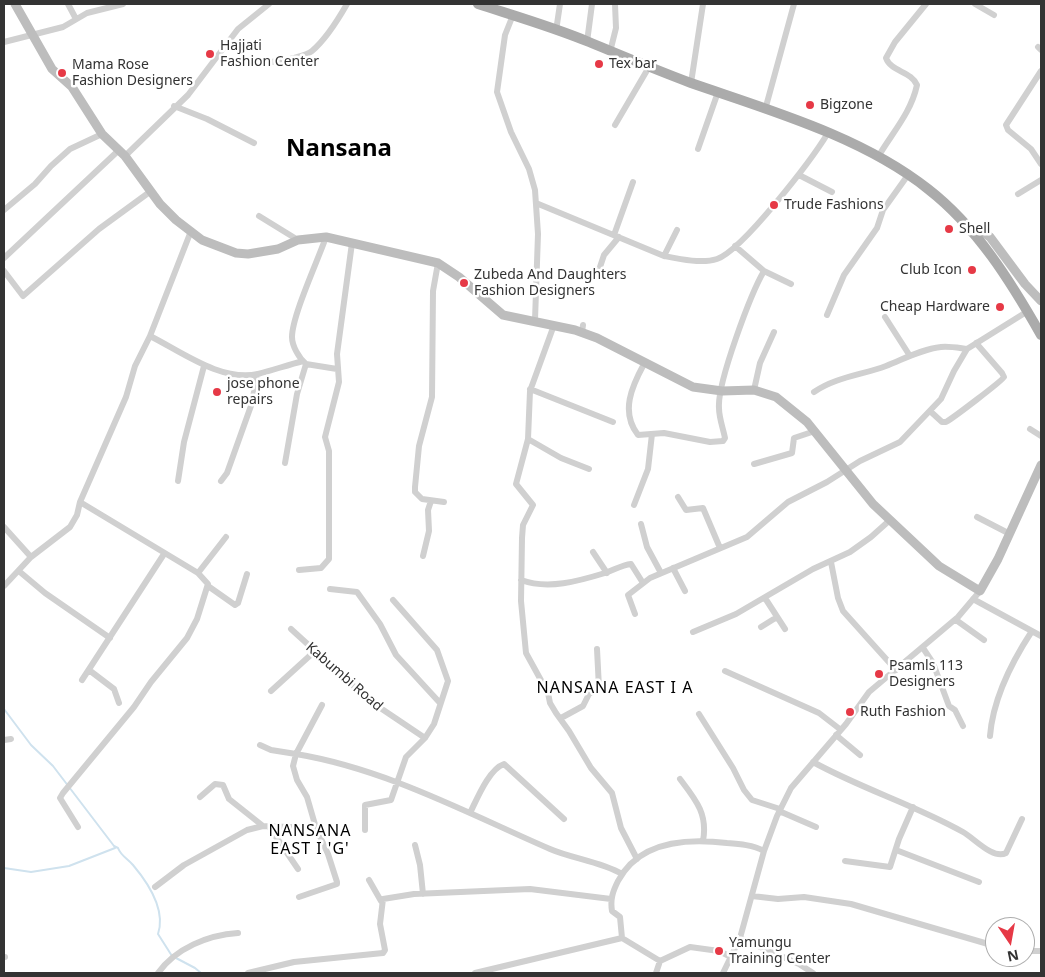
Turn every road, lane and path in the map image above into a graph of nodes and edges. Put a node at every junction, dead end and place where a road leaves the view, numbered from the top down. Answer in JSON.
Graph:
{"nodes":[{"id":1,"x":15,"y":4,"type":"edge"},
{"id":2,"x":68,"y":4,"type":"edge"},
{"id":3,"x":123,"y":4,"type":"edge"},
{"id":4,"x":269,"y":4,"type":"edge"},
{"id":5,"x":347,"y":4,"type":"edge"},
{"id":6,"x":478,"y":4,"type":"edge"},
{"id":7,"x":560,"y":4,"type":"edge"},
{"id":8,"x":592,"y":4,"type":"edge"},
{"id":9,"x":615,"y":4,"type":"edge"},
{"id":10,"x":703,"y":4,"type":"edge"},
{"id":11,"x":794,"y":4,"type":"edge"},
{"id":12,"x":926,"y":4,"type":"edge"},
{"id":13,"x":975,"y":4,"type":"edge"},
{"id":14,"x":994,"y":15,"type":"dead end"},
{"id":15,"x":513,"y":16,"type":"junction"},
{"id":16,"x":76,"y":19,"type":"junction"},
{"id":17,"x":556,"y":31,"type":"junction"},
{"id":18,"x":32,"y":34,"type":"junction"},
{"id":19,"x":4,"y":42,"type":"edge"},
{"id":20,"x":587,"y":42,"type":"junction"},
{"id":21,"x":610,"y":52,"type":"junction"},
{"id":22,"x":266,"y":63,"type":"dead end"},
{"id":23,"x":649,"y":67,"type":"junction"},
{"id":24,"x":1041,"y":71,"type":"edge"},
{"id":25,"x":691,"y":83,"type":"junction"},
{"id":26,"x":718,"y":92,"type":"junction"},
{"id":27,"x":174,"y":106,"type":"junction"},
{"id":28,"x":766,"y":110,"type":"junction"},
{"id":29,"x":615,"y":125,"type":"dead end"},
{"id":30,"x":828,"y":133,"type":"junction"},
{"id":31,"x":102,"y":134,"type":"junction"},
{"id":32,"x":254,"y":143,"type":"dead end"},
{"id":33,"x":698,"y":149,"type":"dead end"},
{"id":34,"x":122,"y":153,"type":"junction"},
{"id":35,"x":878,"y":157,"type":"junction"},
{"id":36,"x":1041,"y":164,"type":"edge"},
{"id":37,"x":799,"y":175,"type":"junction"},
{"id":38,"x":908,"y":175,"type":"junction"},
{"id":39,"x":1041,"y":180,"type":"edge"},
{"id":40,"x":634,"y":182,"type":"dead end"},
{"id":41,"x":151,"y":190,"type":"junction"},
{"id":42,"x":832,"y":192,"type":"dead end"},
{"id":43,"x":1018,"y":194,"type":"dead end"},
{"id":44,"x":536,"y":203,"type":"junction"},
{"id":45,"x":4,"y":210,"type":"edge"},
{"id":46,"x":259,"y":216,"type":"dead end"},
{"id":47,"x":677,"y":230,"type":"dead end"},
{"id":48,"x":190,"y":231,"type":"junction"},
{"id":49,"x":971,"y":232,"type":"junction"},
{"id":50,"x":616,"y":236,"type":"junction"},
{"id":51,"x":326,"y":238,"type":"junction"},
{"id":52,"x":298,"y":240,"type":"junction"},
{"id":53,"x":352,"y":243,"type":"junction"},
{"id":54,"x":736,"y":246,"type":"junction"},
{"id":55,"x":664,"y":256,"type":"junction"},
{"id":56,"x":4,"y":258,"type":"edge"},
{"id":57,"x":438,"y":263,"type":"junction"},
{"id":58,"x":4,"y":271,"type":"edge"},
{"id":59,"x":764,"y":271,"type":"junction"},
{"id":60,"x":598,"y":273,"type":"dead end"},
{"id":61,"x":791,"y":284,"type":"dead end"},
{"id":62,"x":1041,"y":301,"type":"edge"},
{"id":63,"x":1028,"y":311,"type":"junction"},
{"id":64,"x":827,"y":316,"type":"dead end"},
{"id":65,"x":886,"y":317,"type":"dead end"},
{"id":66,"x":535,"y":320,"type":"junction"},
{"id":67,"x":554,"y":325,"type":"junction"},
{"id":68,"x":774,"y":332,"type":"dead end"},
{"id":69,"x":1041,"y":335,"type":"edge"},
{"id":70,"x":150,"y":336,"type":"junction"},
{"id":71,"x":976,"y":343,"type":"junction"},
{"id":72,"x":967,"y":349,"type":"junction"},
{"id":73,"x":910,"y":356,"type":"junction"},
{"id":74,"x":305,"y":362,"type":"junction"},
{"id":75,"x":644,"y":364,"type":"junction"},
{"id":76,"x":204,"y":366,"type":"junction"},
{"id":77,"x":337,"y":369,"type":"junction"},
{"id":78,"x":257,"y":374,"type":"junction"},
{"id":79,"x":530,"y":389,"type":"junction"},
{"id":80,"x":754,"y":390,"type":"junction"},
{"id":81,"x":722,"y":391,"type":"junction"},
{"id":82,"x":814,"y":392,"type":"dead end"},
{"id":83,"x":930,"y":411,"type":"junction"},
{"id":84,"x":613,"y":422,"type":"dead end"},
{"id":85,"x":1030,"y":429,"type":"dead end"},
{"id":86,"x":815,"y":431,"type":"junction"},
{"id":87,"x":652,"y":434,"type":"junction"},
{"id":88,"x":1041,"y":436,"type":"edge"},
{"id":89,"x":528,"y":440,"type":"junction"},
{"id":90,"x":285,"y":463,"type":"dead end"},
{"id":91,"x":754,"y":464,"type":"dead end"},
{"id":92,"x":1041,"y":465,"type":"edge"},
{"id":93,"x":589,"y":469,"type":"dead end"},
{"id":94,"x":845,"y":471,"type":"junction"},
{"id":95,"x":178,"y":481,"type":"dead end"},
{"id":96,"x":222,"y":481,"type":"dead end"},
{"id":97,"x":678,"y":496,"type":"dead end"},
{"id":98,"x":431,"y":501,"type":"junction"},
{"id":99,"x":80,"y":502,"type":"junction"},
{"id":100,"x":444,"y":502,"type":"dead end"},
{"id":101,"x":634,"y":505,"type":"dead end"},
{"id":102,"x":978,"y":517,"type":"dead end"},
{"id":103,"x":890,"y":520,"type":"junction"},
{"id":104,"x":641,"y":524,"type":"dead end"},
{"id":105,"x":4,"y":526,"type":"edge"},
{"id":106,"x":1010,"y":534,"type":"junction"},
{"id":107,"x":226,"y":537,"type":"dead end"},
{"id":108,"x":720,"y":548,"type":"junction"},
{"id":109,"x":593,"y":552,"type":"dead end"},
{"id":110,"x":164,"y":554,"type":"junction"},
{"id":111,"x":423,"y":556,"type":"dead end"},
{"id":112,"x":31,"y":557,"type":"junction"},
{"id":113,"x":831,"y":562,"type":"junction"},
{"id":114,"x":673,"y":568,"type":"junction"},
{"id":115,"x":299,"y":570,"type":"dead end"},
{"id":116,"x":20,"y":572,"type":"junction"},
{"id":117,"x":198,"y":573,"type":"junction"},
{"id":118,"x":606,"y":573,"type":"junction"},
{"id":119,"x":660,"y":573,"type":"junction"},
{"id":120,"x":247,"y":574,"type":"dead end"},
{"id":121,"x":521,"y":580,"type":"junction"},
{"id":122,"x":643,"y":582,"type":"junction"},
{"id":123,"x":4,"y":586,"type":"edge"},
{"id":124,"x":208,"y":586,"type":"junction"},
{"id":125,"x":330,"y":589,"type":"dead end"},
{"id":126,"x":684,"y":591,"type":"dead end"},
{"id":127,"x":980,"y":591,"type":"junction"},
{"id":128,"x":765,"y":598,"type":"junction"},
{"id":129,"x":974,"y":599,"type":"junction"},
{"id":130,"x":393,"y":600,"type":"dead end"},
{"id":131,"x":635,"y":614,"type":"dead end"},
{"id":132,"x":777,"y":617,"type":"junction"},
{"id":133,"x":956,"y":620,"type":"junction"},
{"id":134,"x":760,"y":627,"type":"dead end"},
{"id":135,"x":291,"y":629,"type":"dead end"},
{"id":136,"x":785,"y":629,"type":"dead end"},
{"id":137,"x":1032,"y":631,"type":"junction"},
{"id":138,"x":693,"y":632,"type":"dead end"},
{"id":139,"x":1041,"y":636,"type":"edge"},
{"id":140,"x":110,"y":638,"type":"junction"},
{"id":141,"x":984,"y":640,"type":"dead end"},
{"id":142,"x":923,"y":648,"type":"junction"},
{"id":143,"x":597,"y":649,"type":"dead end"},
{"id":144,"x":314,"y":651,"type":"junction"},
{"id":145,"x":89,"y":670,"type":"junction"},
{"id":146,"x":896,"y":670,"type":"junction"},
{"id":147,"x":725,"y":671,"type":"dead end"},
{"id":148,"x":82,"y":680,"type":"dead end"},
{"id":149,"x":271,"y":690,"type":"dead end"},
{"id":150,"x":119,"y":703,"type":"dead end"},
{"id":151,"x":440,"y":703,"type":"junction"},
{"id":152,"x":322,"y":705,"type":"dead end"},
{"id":153,"x":699,"y":714,"type":"dead end"},
{"id":154,"x":561,"y":718,"type":"junction"},
{"id":155,"x":963,"y":726,"type":"dead end"},
{"id":156,"x":838,"y":733,"type":"junction"},
{"id":157,"x":990,"y":736,"type":"dead end"},
{"id":158,"x":425,"y":738,"type":"junction"},
{"id":159,"x":11,"y":739,"type":"dead end"},
{"id":160,"x":4,"y":740,"type":"edge"},
{"id":161,"x":260,"y":745,"type":"dead end"},
{"id":162,"x":296,"y":754,"type":"junction"},
{"id":163,"x":860,"y":755,"type":"dead end"},
{"id":164,"x":813,"y":762,"type":"junction"},
{"id":165,"x":680,"y":780,"type":"dead end"},
{"id":166,"x":397,"y":783,"type":"junction"},
{"id":167,"x":200,"y":797,"type":"dead end"},
{"id":168,"x":913,"y":807,"type":"junction"},
{"id":169,"x":780,"y":810,"type":"junction"},
{"id":170,"x":470,"y":812,"type":"junction"},
{"id":171,"x":564,"y":819,"type":"dead end"},
{"id":172,"x":1022,"y":819,"type":"dead end"},
{"id":173,"x":267,"y":827,"type":"junction"},
{"id":174,"x":816,"y":827,"type":"dead end"},
{"id":175,"x":78,"y":828,"type":"dead end"},
{"id":176,"x":316,"y":828,"type":"junction"},
{"id":177,"x":365,"y":830,"type":"dead end"},
{"id":178,"x":703,"y":841,"type":"junction"},
{"id":179,"x":415,"y":845,"type":"dead end"},
{"id":180,"x":896,"y":850,"type":"junction"},
{"id":181,"x":764,"y":852,"type":"junction"},
{"id":182,"x":637,"y":859,"type":"junction"},
{"id":183,"x":845,"y":861,"type":"dead end"},
{"id":184,"x":298,"y":870,"type":"dead end"},
{"id":185,"x":622,"y":874,"type":"junction"},
{"id":186,"x":369,"y":880,"type":"dead end"},
{"id":187,"x":979,"y":882,"type":"dead end"},
{"id":188,"x":155,"y":887,"type":"dead end"},
{"id":189,"x":423,"y":894,"type":"junction"},
{"id":190,"x":752,"y":896,"type":"junction"},
{"id":191,"x":299,"y":897,"type":"dead end"},
{"id":192,"x":611,"y":899,"type":"junction"},
{"id":193,"x":381,"y":901,"type":"junction"},
{"id":194,"x":238,"y":933,"type":"dead end"},
{"id":195,"x":622,"y":938,"type":"junction"},
{"id":196,"x":740,"y":938,"type":"junction"},
{"id":197,"x":985,"y":943,"type":"edge"},
{"id":198,"x":732,"y":957,"type":"junction"},
{"id":199,"x":660,"y":961,"type":"junction"},
{"id":200,"x":497,"y":971,"type":"edge"},
{"id":201,"x":158,"y":973,"type":"edge"},
{"id":202,"x":248,"y":973,"type":"edge"},
{"id":203,"x":475,"y":973,"type":"edge"},
{"id":204,"x":656,"y":973,"type":"edge"},
{"id":205,"x":723,"y":973,"type":"edge"},
{"id":206,"x":813,"y":973,"type":"edge"}],
"edges":[{"from":1,"to":18,"type":"street"},
{"from":2,"to":16,"type":"street"},
{"from":3,"to":16,"type":"street"},
{"from":4,"to":27,"type":"street"},
{"from":5,"to":22,"type":"street"},
{"from":6,"to":15,"type":"main road"},
{"from":7,"to":17,"type":"street"},
{"from":8,"to":20,"type":"street"},
{"from":9,"to":21,"type":"street"},
{"from":10,"to":25,"type":"street"},
{"from":11,"to":28,"type":"street"},
{"from":12,"to":35,"type":"street"},
{"from":13,"to":14,"type":"street"},
{"from":15,"to":17,"type":"main road"},
{"from":15,"to":44,"type":"street"},
{"from":16,"to":18,"type":"street"},
{"from":17,"to":20,"type":"main road"},
{"from":18,"to":19,"type":"street"},
{"from":18,"to":31,"type":"street"},
{"from":20,"to":21,"type":"main road"},
{"from":21,"to":23,"type":"main road"},
{"from":23,"to":25,"type":"main road"},
{"from":23,"to":29,"type":"street"},
{"from":24,"to":36,"type":"street"},
{"from":25,"to":26,"type":"main road"},
{"from":26,"to":28,"type":"main road"},
{"from":26,"to":33,"type":"street"},
{"from":27,"to":32,"type":"street"},
{"from":27,"to":34,"type":"street"},
{"from":28,"to":30,"type":"main road"},
{"from":30,"to":35,"type":"main road"},
{"from":30,"to":37,"type":"street"},
{"from":31,"to":34,"type":"street"},
{"from":31,"to":45,"type":"street"},
{"from":34,"to":41,"type":"street"},
{"from":34,"to":56,"type":"street"},
{"from":35,"to":38,"type":"main road"},
{"from":37,"to":42,"type":"street"},
{"from":37,"to":54,"type":"street"},
{"from":38,"to":49,"type":"main road"},
{"from":38,"to":64,"type":"street"},
{"from":39,"to":43,"type":"street"},
{"from":40,"to":50,"type":"street"},
{"from":41,"to":48,"type":"street"},
{"from":41,"to":58,"type":"street"},
{"from":44,"to":50,"type":"street"},
{"from":44,"to":66,"type":"street"},
{"from":46,"to":52,"type":"street"},
{"from":47,"to":55,"type":"street"},
{"from":48,"to":52,"type":"street"},
{"from":48,"to":70,"type":"street"},
{"from":49,"to":62,"type":"street"},
{"from":49,"to":63,"type":"main road"},
{"from":50,"to":55,"type":"street"},
{"from":50,"to":60,"type":"street"},
{"from":51,"to":52,"type":"street"},
{"from":51,"to":53,"type":"street"},
{"from":51,"to":74,"type":"street"},
{"from":53,"to":57,"type":"street"},
{"from":53,"to":77,"type":"street"},
{"from":54,"to":55,"type":"street"},
{"from":54,"to":59,"type":"street"},
{"from":57,"to":66,"type":"street"},
{"from":57,"to":98,"type":"street"},
{"from":59,"to":61,"type":"street"},
{"from":59,"to":81,"type":"street"},
{"from":63,"to":69,"type":"main road"},
{"from":63,"to":71,"type":"street"},
{"from":65,"to":73,"type":"street"},
{"from":66,"to":67,"type":"street"},
{"from":67,"to":75,"type":"street"},
{"from":67,"to":79,"type":"street"},
{"from":68,"to":80,"type":"street"},
{"from":70,"to":76,"type":"street"},
{"from":70,"to":99,"type":"street"},
{"from":71,"to":72,"type":"street"},
{"from":71,"to":83,"type":"street"},
{"from":72,"to":73,"type":"street"},
{"from":72,"to":83,"type":"street"},
{"from":73,"to":82,"type":"street"},
{"from":74,"to":77,"type":"street"},
{"from":74,"to":78,"type":"street"},
{"from":74,"to":90,"type":"street"},
{"from":75,"to":81,"type":"street"},
{"from":75,"to":87,"type":"street"},
{"from":76,"to":78,"type":"street"},
{"from":76,"to":95,"type":"street"},
{"from":77,"to":115,"type":"street"},
{"from":78,"to":96,"type":"street"},
{"from":79,"to":84,"type":"street"},
{"from":79,"to":89,"type":"street"},
{"from":80,"to":81,"type":"street"},
{"from":80,"to":86,"type":"street"},
{"from":81,"to":87,"type":"street"},
{"from":83,"to":94,"type":"street"},
{"from":85,"to":88,"type":"street"},
{"from":86,"to":91,"type":"street"},
{"from":86,"to":94,"type":"street"},
{"from":87,"to":101,"type":"street"},
{"from":89,"to":93,"type":"street"},
{"from":89,"to":121,"type":"street"},
{"from":92,"to":106,"type":"street"},
{"from":94,"to":103,"type":"street"},
{"from":94,"to":108,"type":"street"},
{"from":97,"to":108,"type":"street"},
{"from":98,"to":100,"type":"street"},
{"from":98,"to":111,"type":"street"},
{"from":99,"to":110,"type":"street"},
{"from":99,"to":112,"type":"street"},
{"from":102,"to":106,"type":"street"},
{"from":103,"to":113,"type":"street"},
{"from":103,"to":127,"type":"street"},
{"from":104,"to":119,"type":"street"},
{"from":105,"to":112,"type":"street"},
{"from":106,"to":127,"type":"street"},
{"from":107,"to":117,"type":"street"},
{"from":108,"to":114,"type":"street"},
{"from":109,"to":118,"type":"street"},
{"from":110,"to":117,"type":"street"},
{"from":110,"to":140,"type":"street"},
{"from":112,"to":116,"type":"street"},
{"from":113,"to":128,"type":"street"},
{"from":113,"to":146,"type":"street"},
{"from":114,"to":119,"type":"street"},
{"from":114,"to":126,"type":"street"},
{"from":116,"to":123,"type":"street"},
{"from":116,"to":140,"type":"street"},
{"from":117,"to":124,"type":"street"},
{"from":118,"to":121,"type":"street"},
{"from":118,"to":122,"type":"street"},
{"from":119,"to":122,"type":"street"},
{"from":120,"to":124,"type":"street"},
{"from":121,"to":154,"type":"street"},
{"from":122,"to":131,"type":"street"},
{"from":124,"to":175,"type":"street"},
{"from":125,"to":151,"type":"street"},
{"from":127,"to":129,"type":"street"},
{"from":128,"to":132,"type":"street"},
{"from":128,"to":138,"type":"street"},
{"from":129,"to":133,"type":"street"},
{"from":129,"to":137,"type":"street"},
{"from":130,"to":151,"type":"street"},
{"from":132,"to":134,"type":"street"},
{"from":132,"to":136,"type":"street"},
{"from":133,"to":141,"type":"street"},
{"from":133,"to":142,"type":"street"},
{"from":135,"to":144,"type":"street","name":"Kabumbi Road"},
{"from":137,"to":139,"type":"street"},
{"from":137,"to":157,"type":"street"},
{"from":140,"to":145,"type":"street"},
{"from":142,"to":146,"type":"street"},
{"from":142,"to":155,"type":"street"},
{"from":143,"to":154,"type":"street"},
{"from":144,"to":149,"type":"street"},
{"from":144,"to":158,"type":"street","name":"Kabumbi Road"},
{"from":145,"to":148,"type":"street"},
{"from":145,"to":150,"type":"street"},
{"from":146,"to":156,"type":"street"},
{"from":147,"to":156,"type":"street"},
{"from":151,"to":158,"type":"street"},
{"from":152,"to":162,"type":"street"},
{"from":153,"to":169,"type":"street"},
{"from":154,"to":182,"type":"street"},
{"from":156,"to":163,"type":"street"},
{"from":156,"to":164,"type":"street"},
{"from":158,"to":166,"type":"street"},
{"from":159,"to":160,"type":"street"},
{"from":161,"to":162,"type":"street"},
{"from":162,"to":166,"type":"street"},
{"from":162,"to":176,"type":"street"},
{"from":164,"to":168,"type":"street"},
{"from":164,"to":169,"type":"street"},
{"from":165,"to":178,"type":"street"},
{"from":166,"to":170,"type":"street"},
{"from":166,"to":177,"type":"street"},
{"from":167,"to":173,"type":"street"},
{"from":168,"to":172,"type":"street"},
{"from":168,"to":180,"type":"street"},
{"from":169,"to":174,"type":"street"},
{"from":169,"to":181,"type":"street"},
{"from":170,"to":171,"type":"street"},
{"from":170,"to":185,"type":"street"},
{"from":173,"to":176,"type":"street"},
{"from":173,"to":184,"type":"street"},
{"from":173,"to":188,"type":"street"},
{"from":176,"to":191,"type":"street"},
{"from":178,"to":181,"type":"street"},
{"from":178,"to":182,"type":"street"},
{"from":179,"to":189,"type":"street"},
{"from":180,"to":183,"type":"street"},
{"from":180,"to":187,"type":"street"},
{"from":181,"to":190,"type":"street"},
{"from":182,"to":185,"type":"street"},
{"from":185,"to":192,"type":"street"},
{"from":186,"to":193,"type":"street"},
{"from":189,"to":192,"type":"street"},
{"from":189,"to":193,"type":"street"},
{"from":190,"to":196,"type":"street"},
{"from":190,"to":197,"type":"street"},
{"from":192,"to":195,"type":"street"},
{"from":193,"to":202,"type":"street"},
{"from":194,"to":201,"type":"street"},
{"from":195,"to":199,"type":"street"},
{"from":195,"to":200,"type":"street"},
{"from":196,"to":198,"type":"street"},
{"from":196,"to":206,"type":"street"},
{"from":198,"to":199,"type":"street"},
{"from":198,"to":205,"type":"street"},
{"from":199,"to":204,"type":"street"},
{"from":200,"to":203,"type":"street"}]}
